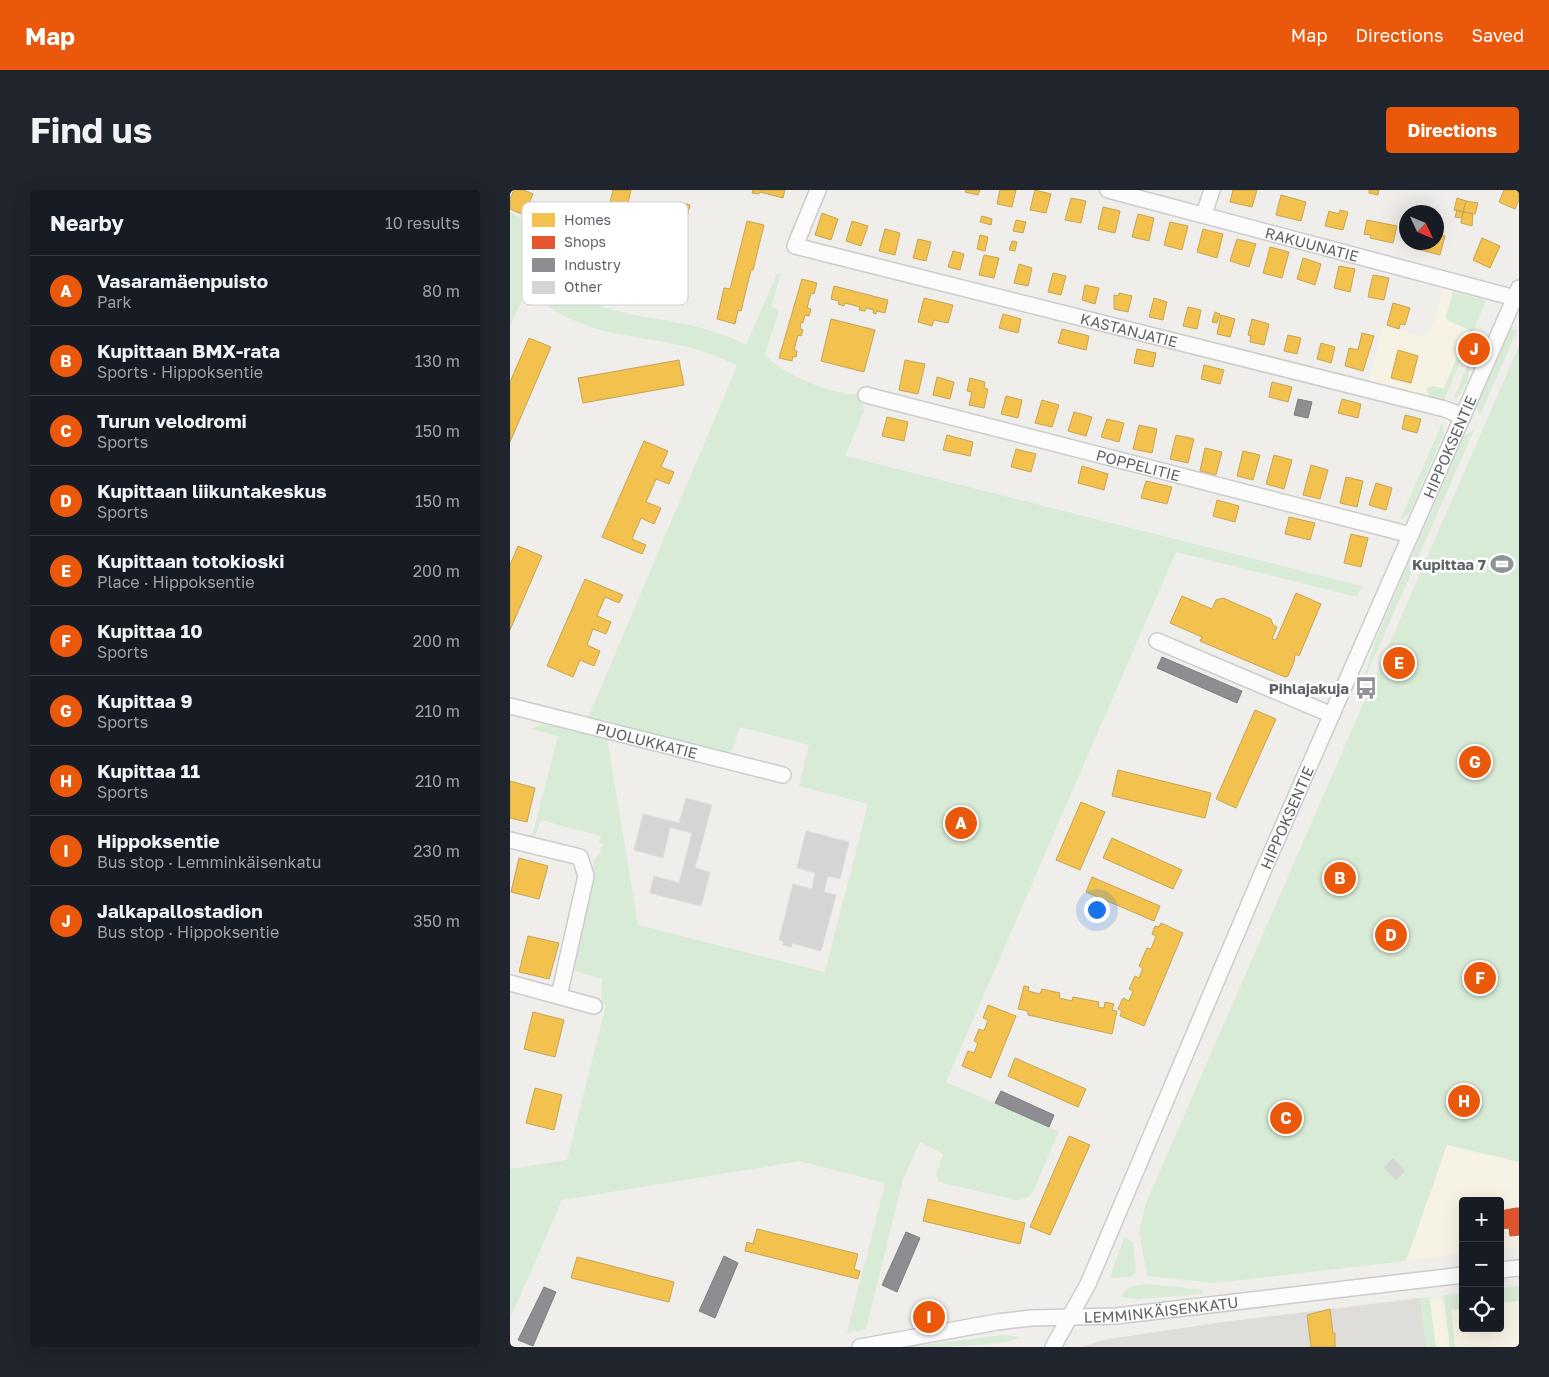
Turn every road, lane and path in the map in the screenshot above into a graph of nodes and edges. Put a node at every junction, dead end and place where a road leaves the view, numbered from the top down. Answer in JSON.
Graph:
{"nodes":[{"id":1,"x":818,"y":190,"type":"edge"},
{"id":2,"x":1108,"y":190,"type":"edge"},
{"id":3,"x":1212,"y":190,"type":"edge"},
{"id":4,"x":1204,"y":214,"type":"junction"},
{"id":5,"x":1518,"y":295,"type":"edge"},
{"id":6,"x":866,"y":395,"type":"dead end"},
{"id":7,"x":1462,"y":416,"type":"junction"},
{"id":8,"x":1410,"y":535,"type":"junction"},
{"id":9,"x":1157,"y":641,"type":"dead end"},
{"id":10,"x":510,"y":706,"type":"edge"},
{"id":11,"x":1332,"y":715,"type":"junction"},
{"id":12,"x":784,"y":775,"type":"dead end"},
{"id":13,"x":510,"y":840,"type":"edge"},
{"id":14,"x":510,"y":983,"type":"edge"},
{"id":15,"x":559,"y":996,"type":"junction"},
{"id":16,"x":594,"y":1006,"type":"dead end"},
{"id":17,"x":1519,"y":1268,"type":"edge"},
{"id":18,"x":1504,"y":1270,"type":"edge"},
{"id":19,"x":1459,"y":1275,"type":"edge"},
{"id":20,"x":1070,"y":1317,"type":"junction"},
{"id":21,"x":860,"y":1347,"type":"edge"},
{"id":22,"x":1053,"y":1347,"type":"edge"}],
"edges":[{"from":1,"to":7,"type":"street","name":"KASTANJATIE"},
{"from":2,"to":4,"type":"street","name":"RAKUUNATIE"},
{"from":3,"to":4,"type":"street"},
{"from":4,"to":5,"type":"street","name":"RAKUUNATIE"},
{"from":5,"to":7,"type":"street","name":"HIPPOKSENTIE"},
{"from":6,"to":8,"type":"street","name":"POPPELITIE"},
{"from":7,"to":8,"type":"street","name":"HIPPOKSENTIE"},
{"from":8,"to":11,"type":"street","name":"HIPPOKSENTIE"},
{"from":9,"to":11,"type":"street"},
{"from":10,"to":12,"type":"street","name":"PUOLUKKATIE"},
{"from":11,"to":20,"type":"street","name":"HIPPOKSENTIE"},
{"from":13,"to":15,"type":"street"},
{"from":14,"to":15,"type":"street"},
{"from":15,"to":16,"type":"street"},
{"from":17,"to":18,"type":"street"},
{"from":19,"to":20,"type":"street","name":"LEMMINKÄISENKATU"},
{"from":20,"to":21,"type":"street","name":"LEMMINKÄISENKATU"},
{"from":20,"to":22,"type":"street","name":"HIPPOKSENTIE"}]}
